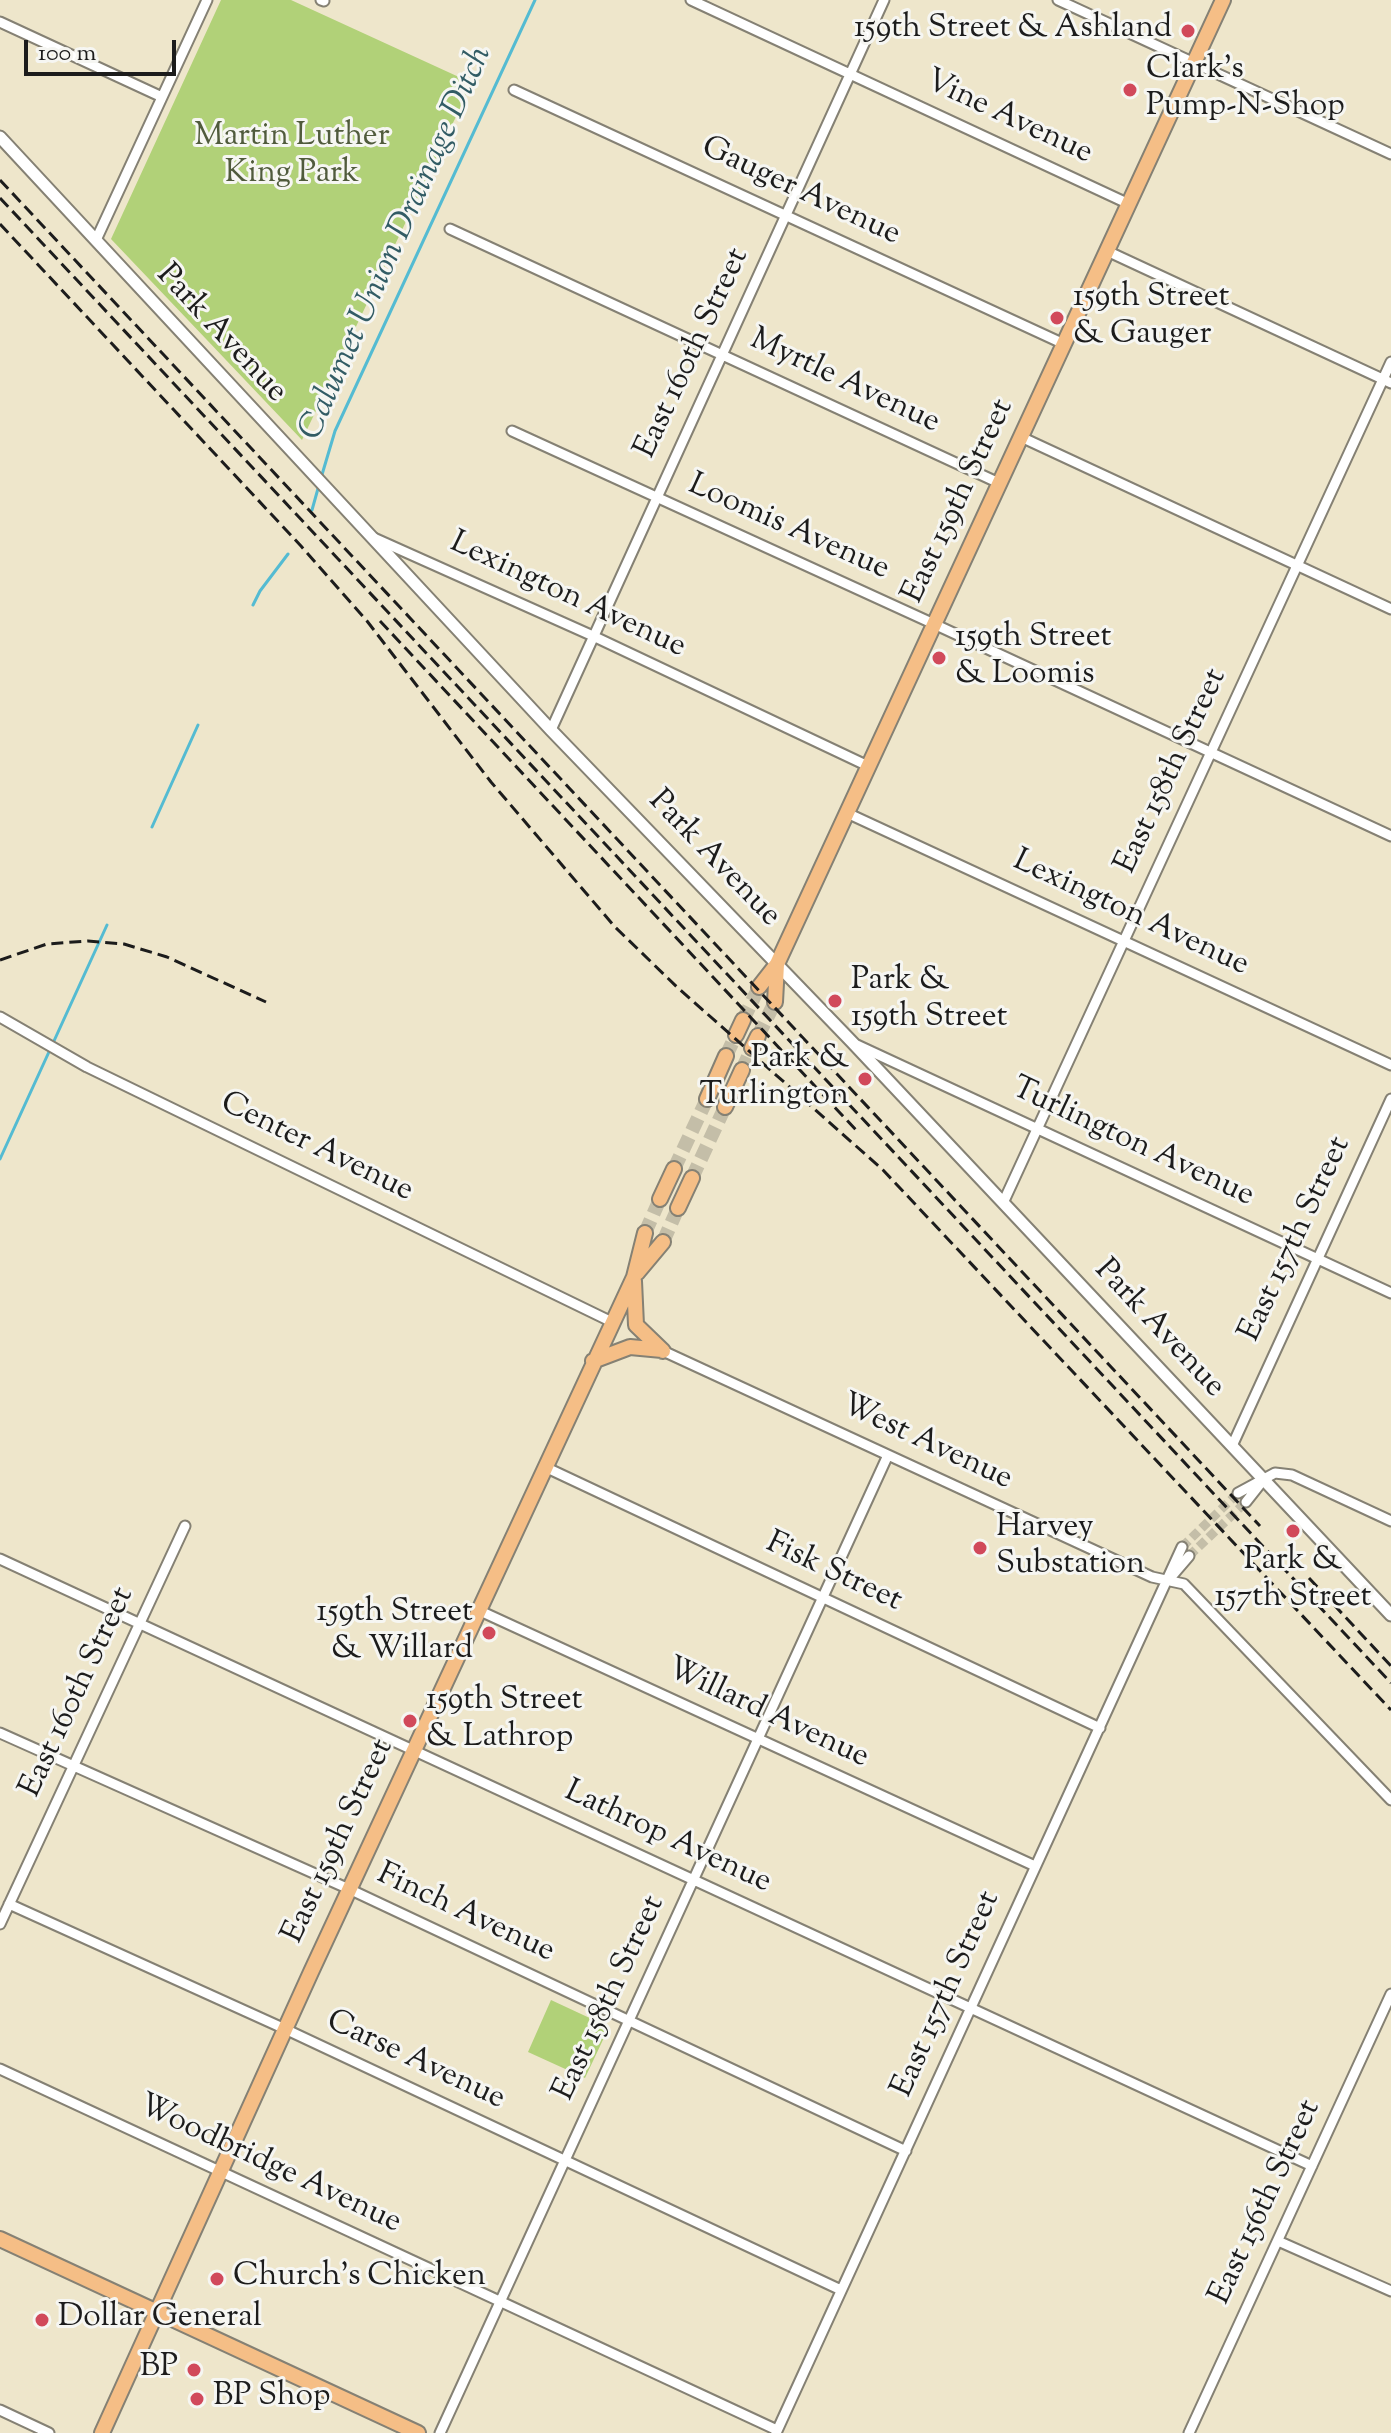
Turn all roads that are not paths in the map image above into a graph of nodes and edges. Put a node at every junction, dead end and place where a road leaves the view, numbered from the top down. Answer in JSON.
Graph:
{"nodes":[{"id":1,"x":207,"y":0,"type":"edge"},
{"id":2,"x":691,"y":0,"type":"edge"},
{"id":3,"x":884,"y":0,"type":"edge"},
{"id":4,"x":1058,"y":0,"type":"edge"},
{"id":5,"x":1223,"y":0,"type":"edge"},
{"id":6,"x":0,"y":22,"type":"edge"},
{"id":7,"x":1194,"y":63,"type":"junction"},
{"id":8,"x":850,"y":75,"type":"junction"},
{"id":9,"x":514,"y":90,"type":"dead end"},
{"id":10,"x":162,"y":97,"type":"junction"},
{"id":11,"x":0,"y":137,"type":"edge"},
{"id":12,"x":1391,"y":154,"type":"edge"},
{"id":13,"x":1129,"y":204,"type":"junction"},
{"id":14,"x":786,"y":215,"type":"junction"},
{"id":15,"x":450,"y":229,"type":"dead end"},
{"id":16,"x":96,"y":240,"type":"junction"},
{"id":17,"x":1107,"y":251,"type":"junction"},
{"id":18,"x":1064,"y":344,"type":"junction"},
{"id":19,"x":722,"y":355,"type":"junction"},
{"id":20,"x":1391,"y":362,"type":"edge"},
{"id":21,"x":1387,"y":381,"type":"edge"},
{"id":22,"x":512,"y":431,"type":"dead end"},
{"id":23,"x":1021,"y":437,"type":"junction"},
{"id":24,"x":999,"y":483,"type":"junction"},
{"id":25,"x":657,"y":498,"type":"junction"},
{"id":26,"x":374,"y":538,"type":"junction"},
{"id":27,"x":1297,"y":565,"type":"junction"},
{"id":28,"x":1391,"y":609,"type":"edge"},
{"id":29,"x":934,"y":624,"type":"junction"},
{"id":30,"x":593,"y":636,"type":"junction"},
{"id":31,"x":551,"y":730,"type":"junction"},
{"id":32,"x":1211,"y":753,"type":"junction"},
{"id":33,"x":868,"y":766,"type":"junction"},
{"id":34,"x":847,"y":813,"type":"junction"},
{"id":35,"x":1391,"y":836,"type":"edge"},
{"id":36,"x":1124,"y":941,"type":"junction"},
{"id":37,"x":777,"y":964,"type":"junction"},
{"id":38,"x":759,"y":987,"type":"tunnel mouth"},
{"id":39,"x":775,"y":1002,"type":"tunnel mouth"},
{"id":40,"x":0,"y":1017,"type":"edge"},
{"id":41,"x":743,"y":1020,"type":"tunnel mouth"},
{"id":42,"x":736,"y":1035,"type":"tunnel mouth"},
{"id":43,"x":852,"y":1042,"type":"junction"},
{"id":44,"x":726,"y":1056,"type":"tunnel mouth"},
{"id":45,"x":1391,"y":1065,"type":"edge"},
{"id":46,"x":742,"y":1070,"type":"tunnel mouth"},
{"id":47,"x":707,"y":1099,"type":"tunnel mouth"},
{"id":48,"x":1391,"y":1099,"type":"edge"},
{"id":49,"x":725,"y":1107,"type":"tunnel mouth"},
{"id":50,"x":1038,"y":1129,"type":"junction"},
{"id":51,"x":674,"y":1169,"type":"tunnel mouth"},
{"id":52,"x":692,"y":1178,"type":"tunnel mouth"},
{"id":53,"x":660,"y":1199,"type":"tunnel mouth"},
{"id":54,"x":1003,"y":1203,"type":"junction"},
{"id":55,"x":678,"y":1208,"type":"tunnel mouth"},
{"id":56,"x":645,"y":1233,"type":"tunnel mouth"},
{"id":57,"x":663,"y":1242,"type":"tunnel mouth"},
{"id":58,"x":1317,"y":1259,"type":"junction"},
{"id":59,"x":634,"y":1277,"type":"junction"},
{"id":60,"x":1391,"y":1293,"type":"edge"},
{"id":61,"x":612,"y":1322,"type":"junction"},
{"id":62,"x":663,"y":1351,"type":"junction"},
{"id":63,"x":593,"y":1361,"type":"junction"},
{"id":64,"x":1232,"y":1446,"type":"junction"},
{"id":65,"x":888,"y":1455,"type":"junction"},
{"id":66,"x":545,"y":1467,"type":"junction"},
{"id":67,"x":1263,"y":1480,"type":"junction"},
{"id":68,"x":1238,"y":1493,"type":"tunnel mouth"},
{"id":69,"x":1246,"y":1502,"type":"tunnel mouth"},
{"id":70,"x":1391,"y":1521,"type":"edge"},
{"id":71,"x":185,"y":1526,"type":"dead end"},
{"id":72,"x":1182,"y":1547,"type":"tunnel mouth"},
{"id":73,"x":1189,"y":1556,"type":"tunnel mouth"},
{"id":74,"x":0,"y":1559,"type":"edge"},
{"id":75,"x":1169,"y":1579,"type":"junction"},
{"id":76,"x":823,"y":1598,"type":"junction"},
{"id":77,"x":478,"y":1610,"type":"junction"},
{"id":78,"x":1391,"y":1615,"type":"edge"},
{"id":79,"x":139,"y":1624,"type":"junction"},
{"id":80,"x":1100,"y":1728,"type":"junction"},
{"id":81,"x":0,"y":1733,"type":"edge"},
{"id":82,"x":758,"y":1739,"type":"junction"},
{"id":83,"x":414,"y":1750,"type":"junction"},
{"id":84,"x":74,"y":1766,"type":"junction"},
{"id":85,"x":1391,"y":1800,"type":"edge"},
{"id":86,"x":1035,"y":1866,"type":"junction"},
{"id":87,"x":694,"y":1880,"type":"junction"},
{"id":88,"x":349,"y":1889,"type":"junction"},
{"id":89,"x":9,"y":1904,"type":"junction"},
{"id":90,"x":0,"y":1924,"type":"edge"},
{"id":91,"x":1391,"y":1994,"type":"edge"},
{"id":92,"x":972,"y":2008,"type":"junction"},
{"id":93,"x":629,"y":2021,"type":"junction"},
{"id":94,"x":285,"y":2029,"type":"junction"},
{"id":95,"x":0,"y":2069,"type":"edge"},
{"id":96,"x":906,"y":2151,"type":"junction"},
{"id":97,"x":565,"y":2161,"type":"junction"},
{"id":98,"x":1312,"y":2166,"type":"junction"},
{"id":99,"x":221,"y":2172,"type":"junction"},
{"id":100,"x":0,"y":2239,"type":"edge"},
{"id":101,"x":1278,"y":2241,"type":"junction"},
{"id":102,"x":841,"y":2290,"type":"junction"},
{"id":103,"x":1391,"y":2291,"type":"edge"},
{"id":104,"x":501,"y":2302,"type":"junction"},
{"id":105,"x":158,"y":2312,"type":"junction"},
{"id":106,"x":0,"y":2410,"type":"edge"},
{"id":107,"x":777,"y":2431,"type":"edge"},
{"id":108,"x":49,"y":2433,"type":"edge"},
{"id":109,"x":102,"y":2433,"type":"edge"},
{"id":110,"x":418,"y":2433,"type":"edge"},
{"id":111,"x":440,"y":2433,"type":"edge"},
{"id":112,"x":1189,"y":2433,"type":"edge"}],
"edges":[{"from":1,"to":10,"type":"street"},
{"from":2,"to":8,"type":"street","name":"Vine Avenue"},
{"from":3,"to":8,"type":"street","name":"East 160th Street"},
{"from":4,"to":7,"type":"street"},
{"from":5,"to":7,"type":"main road","name":"East 159th Street"},
{"from":6,"to":10,"type":"street"},
{"from":7,"to":12,"type":"street"},
{"from":7,"to":13,"type":"main road","name":"East 159th Street"},
{"from":8,"to":13,"type":"street","name":"Vine Avenue"},
{"from":8,"to":14,"type":"street","name":"East 160th Street"},
{"from":9,"to":14,"type":"street","name":"Gauger Avenue"},
{"from":10,"to":16,"type":"street"},
{"from":11,"to":16,"type":"street","name":"Park Avenue"},
{"from":13,"to":17,"type":"main road","name":"East 159th Street"},
{"from":14,"to":18,"type":"street","name":"Gauger Avenue"},
{"from":14,"to":19,"type":"street","name":"East 160th Street"},
{"from":15,"to":19,"type":"street","name":"Myrtle Avenue"},
{"from":16,"to":26,"type":"street","name":"Park Avenue"},
{"from":17,"to":18,"type":"main road","name":"East 159th Street"},
{"from":17,"to":21,"type":"street"},
{"from":18,"to":23,"type":"main road","name":"East 159th Street"},
{"from":19,"to":24,"type":"street","name":"Myrtle Avenue"},
{"from":19,"to":25,"type":"street","name":"East 160th Street"},
{"from":20,"to":21,"type":"street","name":"East 158th Street"},
{"from":21,"to":27,"type":"street","name":"East 158th Street"},
{"from":22,"to":25,"type":"street","name":"Loomis Avenue"},
{"from":23,"to":24,"type":"main road","name":"East 159th Street"},
{"from":23,"to":27,"type":"street"},
{"from":24,"to":29,"type":"main road","name":"East 159th Street"},
{"from":25,"to":29,"type":"street","name":"Loomis Avenue"},
{"from":25,"to":30,"type":"street","name":"East 160th Street"},
{"from":26,"to":30,"type":"street","name":"Lexington Avenue"},
{"from":26,"to":31,"type":"street","name":"Park Avenue"},
{"from":27,"to":28,"type":"street"},
{"from":27,"to":32,"type":"street","name":"East 158th Street"},
{"from":29,"to":32,"type":"street","name":"Loomis Avenue"},
{"from":29,"to":33,"type":"main road","name":"East 159th Street"},
{"from":30,"to":31,"type":"street","name":"East 160th Street"},
{"from":30,"to":33,"type":"street","name":"Lexington Avenue"},
{"from":31,"to":37,"type":"street","name":"Park Avenue"},
{"from":32,"to":35,"type":"street","name":"Loomis Avenue"},
{"from":32,"to":36,"type":"street","name":"East 158th Street"},
{"from":33,"to":34,"type":"main road","name":"East 159th Street"},
{"from":34,"to":36,"type":"street","name":"Lexington Avenue"},
{"from":34,"to":37,"type":"main road","name":"East 159th Street"},
{"from":36,"to":45,"type":"street","name":"Lexington Avenue"},
{"from":36,"to":50,"type":"street","name":"East 158th Street"},
{"from":37,"to":38,"type":"main road","name":"East 159th Street"},
{"from":37,"to":39,"type":"main road","name":"East 159th Street"},
{"from":37,"to":43,"type":"street","name":"Park Avenue"},
{"from":40,"to":61,"type":"street","name":"Center Avenue"},
{"from":41,"to":42,"type":"main road"},
{"from":43,"to":50,"type":"street","name":"Turlington Avenue"},
{"from":43,"to":54,"type":"street","name":"Park Avenue"},
{"from":44,"to":47,"type":"main road"},
{"from":46,"to":49,"type":"main road"},
{"from":48,"to":58,"type":"street","name":"East 157th Street"},
{"from":50,"to":54,"type":"street","name":"East 158th Street"},
{"from":50,"to":58,"type":"street","name":"Turlington Avenue"},
{"from":51,"to":53,"type":"main road"},
{"from":52,"to":55,"type":"main road"},
{"from":54,"to":64,"type":"street","name":"Park Avenue"},
{"from":56,"to":59,"type":"main road","name":"East 159th Street"},
{"from":57,"to":59,"type":"main road","name":"East 159th Street"},
{"from":58,"to":60,"type":"street","name":"Turlington Avenue"},
{"from":58,"to":64,"type":"street","name":"East 157th Street"},
{"from":59,"to":61,"type":"main road","name":"East 159th Street"},
{"from":59,"to":62,"type":"main road"},
{"from":61,"to":63,"type":"main road","name":"East 159th Street"},
{"from":62,"to":63,"type":"main road"},
{"from":62,"to":65,"type":"street","name":"West Avenue"},
{"from":63,"to":66,"type":"main road","name":"East 159th Street"},
{"from":64,"to":67,"type":"street","name":"Park Avenue"},
{"from":65,"to":75,"type":"street","name":"West Avenue"},
{"from":65,"to":76,"type":"street","name":"East 158th Street"},
{"from":66,"to":76,"type":"street","name":"Fisk Street"},
{"from":66,"to":77,"type":"main road","name":"East 159th Street"},
{"from":67,"to":68,"type":"street"},
{"from":67,"to":69,"type":"street"},
{"from":67,"to":70,"type":"street"},
{"from":67,"to":78,"type":"street","name":"Park Avenue"},
{"from":71,"to":79,"type":"street","name":"East 160th Street"},
{"from":72,"to":75,"type":"street","name":"East 157th Street"},
{"from":73,"to":75,"type":"street","name":"East 157th Street"},
{"from":74,"to":79,"type":"street","name":"Lathrop Avenue"},
{"from":75,"to":80,"type":"street","name":"East 157th Street"},
{"from":75,"to":85,"type":"street","name":"West Avenue"},
{"from":76,"to":80,"type":"street","name":"Fisk Street"},
{"from":76,"to":82,"type":"street","name":"East 158th Street"},
{"from":77,"to":82,"type":"street","name":"Willard Avenue"},
{"from":77,"to":83,"type":"main road","name":"East 159th Street"},
{"from":79,"to":83,"type":"street","name":"Lathrop Avenue"},
{"from":79,"to":84,"type":"street","name":"East 160th Street"},
{"from":80,"to":86,"type":"street","name":"East 157th Street"},
{"from":81,"to":84,"type":"street","name":"Finch Avenue"},
{"from":82,"to":86,"type":"street","name":"Willard Avenue"},
{"from":82,"to":87,"type":"street","name":"East 158th Street"},
{"from":83,"to":87,"type":"street","name":"Lathrop Avenue"},
{"from":83,"to":88,"type":"main road","name":"East 159th Street"},
{"from":84,"to":88,"type":"street","name":"Finch Avenue"},
{"from":84,"to":89,"type":"street","name":"East 160th Street"},
{"from":86,"to":92,"type":"street","name":"East 157th Street"},
{"from":87,"to":92,"type":"street","name":"Lathrop Avenue"},
{"from":87,"to":93,"type":"street","name":"East 158th Street"},
{"from":88,"to":93,"type":"street","name":"Finch Avenue"},
{"from":88,"to":94,"type":"main road","name":"East 159th Street"},
{"from":89,"to":90,"type":"street","name":"East 160th Street"},
{"from":89,"to":94,"type":"street","name":"Carse Avenue"},
{"from":91,"to":98,"type":"street","name":"East 156th Street"},
{"from":92,"to":96,"type":"street","name":"East 157th Street"},
{"from":92,"to":98,"type":"street","name":"Lathrop Avenue"},
{"from":93,"to":96,"type":"street","name":"Finch Avenue"},
{"from":93,"to":97,"type":"street","name":"East 158th Street"},
{"from":94,"to":97,"type":"street","name":"Carse Avenue"},
{"from":94,"to":99,"type":"main road","name":"East 159th Street"},
{"from":95,"to":99,"type":"street","name":"Woodbridge Avenue"},
{"from":96,"to":102,"type":"street","name":"East 157th Street"},
{"from":97,"to":102,"type":"street","name":"Carse Avenue"},
{"from":97,"to":104,"type":"street","name":"East 158th Street"},
{"from":98,"to":101,"type":"street","name":"East 156th Street"},
{"from":99,"to":104,"type":"street","name":"Woodbridge Avenue"},
{"from":99,"to":105,"type":"main road","name":"East 159th Street"},
{"from":100,"to":105,"type":"main road"},
{"from":101,"to":103,"type":"street"},
{"from":101,"to":112,"type":"street","name":"East 156th Street"},
{"from":102,"to":107,"type":"street","name":"East 157th Street"},
{"from":104,"to":107,"type":"street","name":"Woodbridge Avenue"},
{"from":104,"to":111,"type":"street","name":"East 158th Street"},
{"from":105,"to":109,"type":"main road","name":"East 159th Street"},
{"from":105,"to":110,"type":"main road"},
{"from":106,"to":108,"type":"street"}]}
